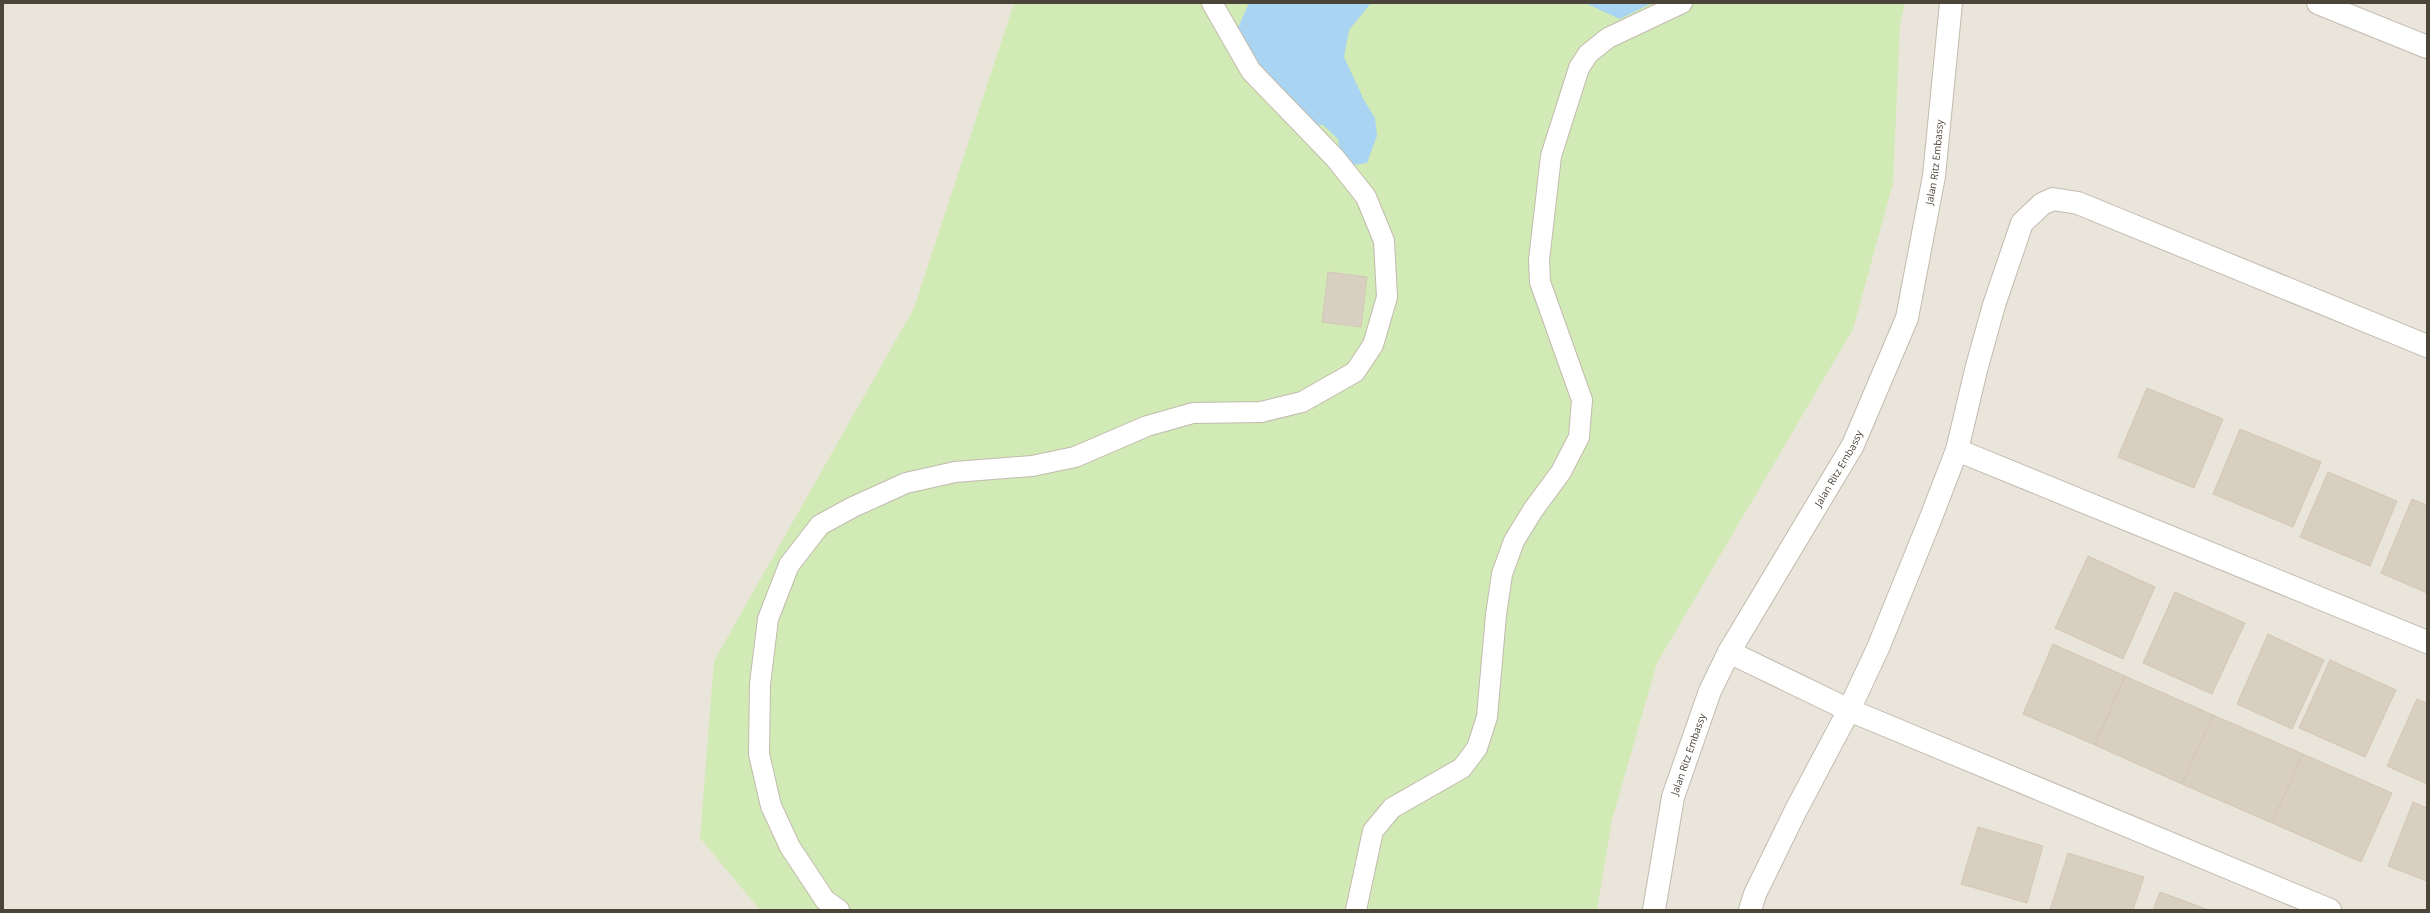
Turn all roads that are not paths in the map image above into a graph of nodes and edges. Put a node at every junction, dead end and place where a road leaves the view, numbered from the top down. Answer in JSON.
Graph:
{"nodes":[{"id":1,"x":1212,"y":3,"type":"edge"},
{"id":2,"x":1682,"y":3,"type":"edge"},
{"id":3,"x":1951,"y":3,"type":"edge"},
{"id":4,"x":2318,"y":3,"type":"edge"},
{"id":5,"x":2427,"y":47,"type":"edge"},
{"id":6,"x":2427,"y":346,"type":"edge"},
{"id":7,"x":1957,"y":450,"type":"junction"},
{"id":8,"x":2427,"y":642,"type":"edge"},
{"id":9,"x":1729,"y":652,"type":"junction"},
{"id":10,"x":1849,"y":710,"type":"junction"},
{"id":11,"x":839,"y":910,"type":"edge"},
{"id":12,"x":1356,"y":910,"type":"edge"},
{"id":13,"x":1654,"y":910,"type":"edge"},
{"id":14,"x":1750,"y":910,"type":"edge"},
{"id":15,"x":2330,"y":910,"type":"edge"}],
"edges":[{"from":1,"to":11,"type":"lane"},
{"from":2,"to":12,"type":"lane"},
{"from":3,"to":9,"type":"street","name":"Jalan Ritz Embassy"},
{"from":4,"to":5,"type":"street"},
{"from":6,"to":7,"type":"street"},
{"from":7,"to":8,"type":"street"},
{"from":7,"to":10,"type":"street"},
{"from":9,"to":10,"type":"street"},
{"from":9,"to":13,"type":"street","name":"Jalan Ritz Embassy"},
{"from":10,"to":14,"type":"street"},
{"from":10,"to":15,"type":"street"}]}
